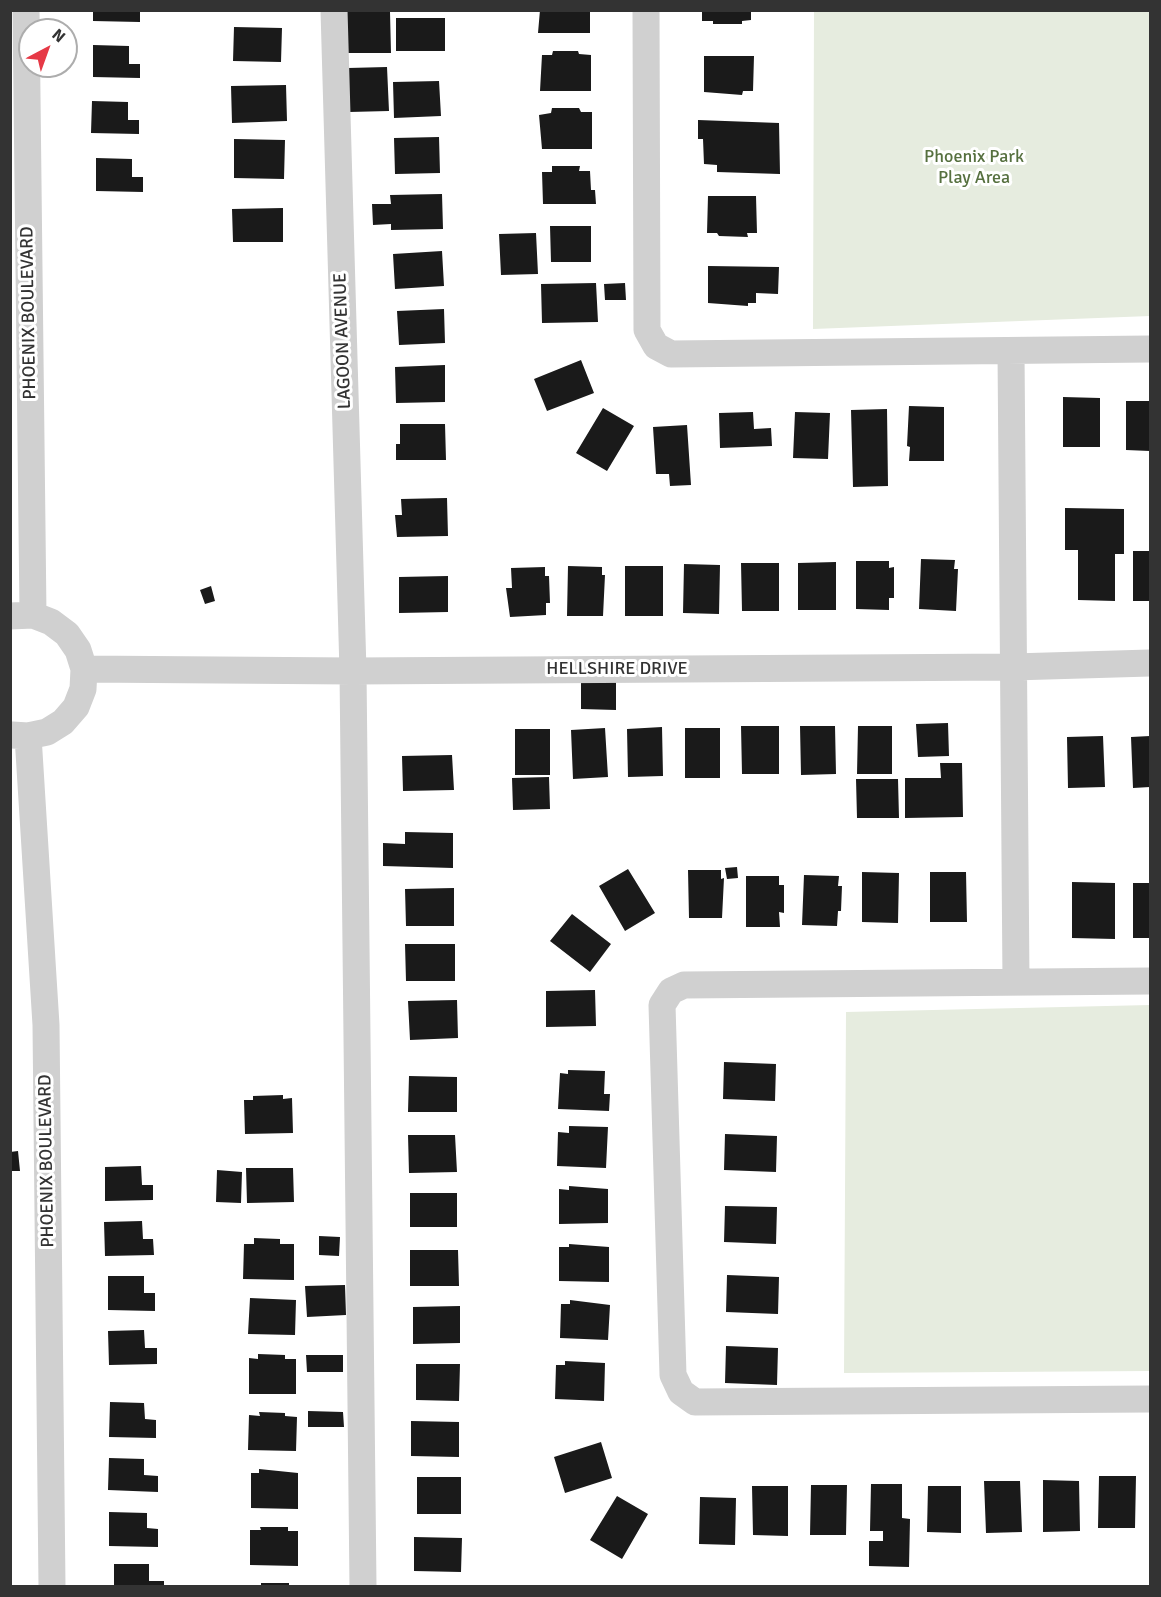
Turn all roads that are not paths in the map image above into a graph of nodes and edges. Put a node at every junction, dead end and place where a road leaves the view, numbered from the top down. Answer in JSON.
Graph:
{"nodes":[{"id":1,"x":26,"y":10,"type":"edge"},
{"id":2,"x":334,"y":10,"type":"edge"},
{"id":3,"x":646,"y":10,"type":"edge"},
{"id":4,"x":1150,"y":349,"type":"edge"},
{"id":5,"x":1011,"y":351,"type":"junction"},
{"id":6,"x":22,"y":616,"type":"edge"},
{"id":7,"x":1150,"y":663,"type":"edge"},
{"id":8,"x":1013,"y":667,"type":"junction"},
{"id":9,"x":84,"y":669,"type":"junction"},
{"id":10,"x":353,"y":671,"type":"junction"},
{"id":11,"x":19,"y":735,"type":"edge"},
{"id":12,"x":1150,"y":981,"type":"edge"},
{"id":13,"x":1016,"y":982,"type":"junction"},
{"id":14,"x":1150,"y":1399,"type":"edge"},
{"id":15,"x":52,"y":1587,"type":"edge"},
{"id":16,"x":363,"y":1587,"type":"edge"}],
"edges":[{"from":1,"to":6,"type":"street","name":"PHOENIX BOULEVARD"},
{"from":2,"to":10,"type":"street","name":"LAGOON AVENUE"},
{"from":3,"to":5,"type":"street"},
{"from":4,"to":5,"type":"street"},
{"from":5,"to":8,"type":"street"},
{"from":6,"to":9,"type":"street"},
{"from":7,"to":8,"type":"street","name":"HELLSHIRE DRIVE"},
{"from":8,"to":10,"type":"street","name":"HELLSHIRE DRIVE"},
{"from":8,"to":13,"type":"street"},
{"from":9,"to":10,"type":"street","name":"HELLSHIRE DRIVE"},
{"from":9,"to":11,"type":"street"},
{"from":10,"to":16,"type":"street","name":"LAGOON AVENUE"},
{"from":11,"to":15,"type":"street","name":"PHOENIX BOULEVARD"},
{"from":12,"to":13,"type":"street"},
{"from":13,"to":14,"type":"street"}]}
